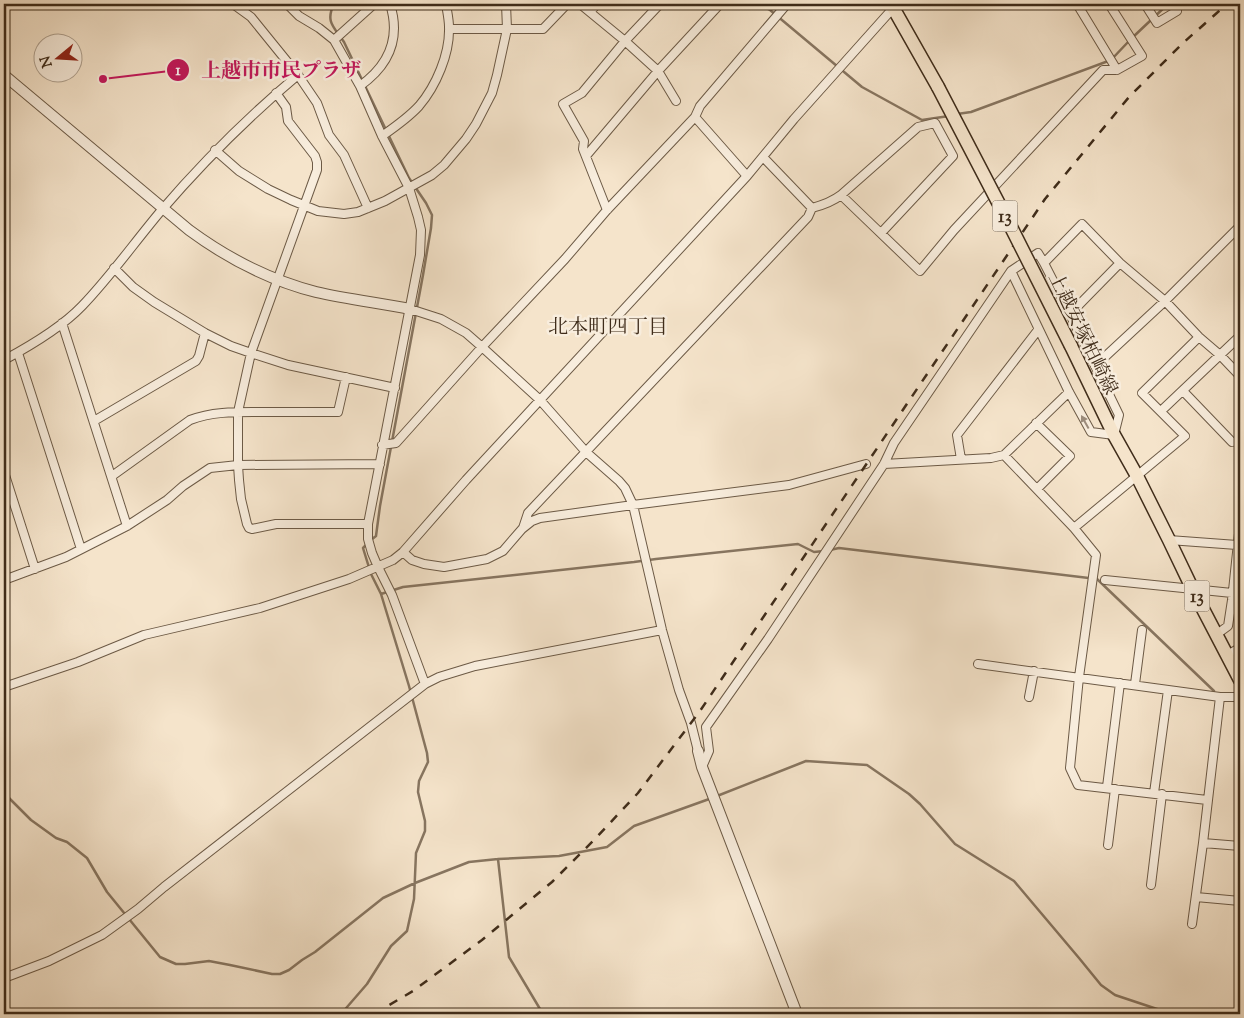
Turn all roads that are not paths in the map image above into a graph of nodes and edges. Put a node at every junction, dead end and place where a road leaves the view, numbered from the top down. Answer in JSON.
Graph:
{"nodes":[{"id":1,"x":233,"y":4,"type":"edge"},
{"id":2,"x":287,"y":4,"type":"edge"},
{"id":3,"x":374,"y":4,"type":"edge"},
{"id":4,"x":390,"y":4,"type":"edge"},
{"id":5,"x":446,"y":4,"type":"edge"},
{"id":6,"x":506,"y":4,"type":"edge"},
{"id":7,"x":568,"y":4,"type":"edge"},
{"id":8,"x":580,"y":4,"type":"edge"},
{"id":9,"x":597,"y":4,"type":"edge"},
{"id":10,"x":660,"y":4,"type":"edge"},
{"id":11,"x":719,"y":4,"type":"edge"},
{"id":12,"x":787,"y":4,"type":"edge"},
{"id":13,"x":1077,"y":4,"type":"edge"},
{"id":14,"x":1109,"y":4,"type":"edge"},
{"id":15,"x":1145,"y":4,"type":"edge"},
{"id":16,"x":894,"y":5,"type":"edge"},
{"id":17,"x":1176,"y":11,"type":"dead end"},
{"id":18,"x":590,"y":12,"type":"junction"},
{"id":19,"x":449,"y":29,"type":"junction"},
{"id":20,"x":508,"y":29,"type":"junction"},
{"id":21,"x":334,"y":40,"type":"junction"},
{"id":22,"x":625,"y":41,"type":"junction"},
{"id":23,"x":1117,"y":70,"type":"junction"},
{"id":24,"x":658,"y":71,"type":"junction"},
{"id":25,"x":298,"y":75,"type":"junction"},
{"id":26,"x":4,"y":76,"type":"edge"},
{"id":27,"x":360,"y":86,"type":"junction"},
{"id":28,"x":276,"y":93,"type":"junction"},
{"id":29,"x":676,"y":101,"type":"dead end"},
{"id":30,"x":695,"y":117,"type":"junction"},
{"id":31,"x":382,"y":136,"type":"junction"},
{"id":32,"x":215,"y":150,"type":"junction"},
{"id":33,"x":586,"y":156,"type":"junction"},
{"id":34,"x":763,"y":157,"type":"junction"},
{"id":35,"x":747,"y":176,"type":"junction"},
{"id":36,"x":409,"y":188,"type":"junction"},
{"id":37,"x":841,"y":195,"type":"junction"},
{"id":38,"x":304,"y":206,"type":"junction"},
{"id":39,"x":164,"y":208,"type":"junction"},
{"id":40,"x":368,"y":208,"type":"junction"},
{"id":41,"x":812,"y":208,"type":"junction"},
{"id":42,"x":607,"y":210,"type":"junction"},
{"id":43,"x":1240,"y":226,"type":"edge"},
{"id":44,"x":881,"y":233,"type":"junction"},
{"id":45,"x":1120,"y":262,"type":"junction"},
{"id":46,"x":1044,"y":263,"type":"junction"},
{"id":47,"x":114,"y":268,"type":"junction"},
{"id":48,"x":1011,"y":271,"type":"junction"},
{"id":49,"x":278,"y":280,"type":"junction"},
{"id":50,"x":1165,"y":301,"type":"junction"},
{"id":51,"x":410,"y":309,"type":"junction"},
{"id":52,"x":1070,"y":314,"type":"junction"},
{"id":53,"x":62,"y":322,"type":"junction"},
{"id":54,"x":1038,"y":330,"type":"junction"},
{"id":55,"x":205,"y":333,"type":"junction"},
{"id":56,"x":1240,"y":336,"type":"edge"},
{"id":57,"x":1199,"y":337,"type":"junction"},
{"id":58,"x":482,"y":347,"type":"junction"},
{"id":59,"x":18,"y":353,"type":"junction"},
{"id":60,"x":251,"y":353,"type":"junction"},
{"id":61,"x":1220,"y":355,"type":"junction"},
{"id":62,"x":4,"y":360,"type":"edge"},
{"id":63,"x":1096,"y":366,"type":"junction"},
{"id":64,"x":1240,"y":376,"type":"edge"},
{"id":65,"x":346,"y":377,"type":"junction"},
{"id":66,"x":395,"y":388,"type":"junction"},
{"id":67,"x":1182,"y":391,"type":"junction"},
{"id":68,"x":1069,"y":392,"type":"junction"},
{"id":69,"x":540,"y":400,"type":"junction"},
{"id":70,"x":1161,"y":411,"type":"junction"},
{"id":71,"x":238,"y":412,"type":"junction"},
{"id":72,"x":94,"y":421,"type":"junction"},
{"id":73,"x":1036,"y":423,"type":"junction"},
{"id":74,"x":1114,"y":435,"type":"junction"},
{"id":75,"x":1232,"y":442,"type":"dead end"},
{"id":76,"x":382,"y":445,"type":"junction"},
{"id":77,"x":586,"y":452,"type":"junction"},
{"id":78,"x":1004,"y":455,"type":"junction"},
{"id":79,"x":961,"y":459,"type":"junction"},
{"id":80,"x":238,"y":464,"type":"junction"},
{"id":81,"x":380,"y":464,"type":"junction"},
{"id":82,"x":866,"y":464,"type":"dead end"},
{"id":83,"x":884,"y":464,"type":"junction"},
{"id":84,"x":4,"y":472,"type":"edge"},
{"id":85,"x":112,"y":476,"type":"junction"},
{"id":86,"x":1137,"y":476,"type":"junction"},
{"id":87,"x":1037,"y":489,"type":"junction"},
{"id":88,"x":633,"y":505,"type":"junction"},
{"id":89,"x":368,"y":524,"type":"junction"},
{"id":90,"x":1240,"y":524,"type":"edge"},
{"id":91,"x":127,"y":526,"type":"junction"},
{"id":92,"x":1074,"y":528,"type":"junction"},
{"id":93,"x":522,"y":529,"type":"junction"},
{"id":94,"x":1170,"y":540,"type":"junction"},
{"id":95,"x":1237,"y":545,"type":"junction"},
{"id":96,"x":82,"y":549,"type":"junction"},
{"id":97,"x":403,"y":552,"type":"junction"},
{"id":98,"x":1238,"y":566,"type":"edge"},
{"id":99,"x":378,"y":568,"type":"junction"},
{"id":100,"x":35,"y":569,"type":"junction"},
{"id":101,"x":4,"y":580,"type":"edge"},
{"id":102,"x":1105,"y":580,"type":"dead end"},
{"id":103,"x":1192,"y":588,"type":"junction"},
{"id":104,"x":1235,"y":598,"type":"edge"},
{"id":105,"x":662,"y":630,"type":"junction"},
{"id":106,"x":1142,"y":630,"type":"dead end"},
{"id":107,"x":1217,"y":634,"type":"junction"},
{"id":108,"x":1240,"y":650,"type":"edge"},
{"id":109,"x":1227,"y":654,"type":"junction"},
{"id":110,"x":978,"y":664,"type":"dead end"},
{"id":111,"x":1034,"y":671,"type":"junction"},
{"id":112,"x":1079,"y":677,"type":"junction"},
{"id":113,"x":1240,"y":680,"type":"edge"},
{"id":114,"x":1120,"y":682,"type":"junction"},
{"id":115,"x":425,"y":684,"type":"junction"},
{"id":116,"x":1134,"y":684,"type":"junction"},
{"id":117,"x":4,"y":687,"type":"edge"},
{"id":118,"x":1168,"y":690,"type":"junction"},
{"id":119,"x":1030,"y":697,"type":"dead end"},
{"id":120,"x":1220,"y":697,"type":"junction"},
{"id":121,"x":1240,"y":697,"type":"edge"},
{"id":122,"x":698,"y":752,"type":"joint"},
{"id":123,"x":702,"y":767,"type":"junction"},
{"id":124,"x":1111,"y":788,"type":"junction"},
{"id":125,"x":1158,"y":793,"type":"junction"},
{"id":126,"x":1207,"y":800,"type":"junction"},
{"id":127,"x":1203,"y":843,"type":"junction"},
{"id":128,"x":1108,"y":845,"type":"dead end"},
{"id":129,"x":1240,"y":846,"type":"edge"},
{"id":130,"x":1151,"y":885,"type":"dead end"},
{"id":131,"x":1196,"y":897,"type":"junction"},
{"id":132,"x":1240,"y":901,"type":"edge"},
{"id":133,"x":1240,"y":909,"type":"edge"},
{"id":134,"x":1192,"y":924,"type":"dead end"},
{"id":135,"x":1239,"y":924,"type":"dead end"},
{"id":136,"x":4,"y":978,"type":"edge"},
{"id":137,"x":797,"y":1014,"type":"edge"}],
"edges":[{"from":1,"to":25,"type":"street"},
{"from":2,"to":21,"type":"street"},
{"from":3,"to":21,"type":"street"},
{"from":4,"to":27,"type":"street"},
{"from":5,"to":19,"type":"street"},
{"from":6,"to":20,"type":"street"},
{"from":7,"to":20,"type":"street"},
{"from":8,"to":18,"type":"street"},
{"from":9,"to":18,"type":"street"},
{"from":10,"to":22,"type":"street"},
{"from":11,"to":24,"type":"street"},
{"from":12,"to":30,"type":"street"},
{"from":13,"to":23,"type":"street"},
{"from":14,"to":23,"type":"street"},
{"from":15,"to":17,"type":"street"},
{"from":16,"to":34,"type":"street"},
{"from":16,"to":74,"type":"main road","name":"上越安塚柏崎線","number":"13","bridge":true},
{"from":18,"to":22,"type":"street"},
{"from":19,"to":20,"type":"street"},
{"from":19,"to":31,"type":"street"},
{"from":20,"to":36,"type":"street"},
{"from":21,"to":27,"type":"street"},
{"from":22,"to":24,"type":"street"},
{"from":22,"to":33,"type":"street"},
{"from":23,"to":44,"type":"street"},
{"from":24,"to":29,"type":"street"},
{"from":24,"to":33,"type":"street"},
{"from":25,"to":28,"type":"street"},
{"from":25,"to":40,"type":"street"},
{"from":26,"to":39,"type":"street"},
{"from":27,"to":31,"type":"street"},
{"from":28,"to":32,"type":"street"},
{"from":28,"to":38,"type":"street"},
{"from":30,"to":35,"type":"street"},
{"from":30,"to":42,"type":"street"},
{"from":31,"to":36,"type":"street"},
{"from":32,"to":38,"type":"street"},
{"from":32,"to":39,"type":"street"},
{"from":33,"to":42,"type":"street"},
{"from":34,"to":35,"type":"street"},
{"from":34,"to":41,"type":"street"},
{"from":35,"to":69,"type":"street"},
{"from":36,"to":40,"type":"street"},
{"from":36,"to":51,"type":"street"},
{"from":37,"to":41,"type":"street"},
{"from":37,"to":44,"type":"street"},
{"from":37,"to":44,"type":"street"},
{"from":38,"to":40,"type":"street"},
{"from":38,"to":49,"type":"street"},
{"from":39,"to":47,"type":"street"},
{"from":39,"to":49,"type":"street"},
{"from":41,"to":77,"type":"street"},
{"from":42,"to":58,"type":"street"},
{"from":43,"to":50,"type":"street"},
{"from":45,"to":46,"type":"street"},
{"from":45,"to":50,"type":"street"},
{"from":45,"to":52,"type":"street"},
{"from":46,"to":48,"type":"street"},
{"from":46,"to":52,"type":"street"},
{"from":47,"to":53,"type":"street"},
{"from":47,"to":55,"type":"street"},
{"from":48,"to":54,"type":"street"},
{"from":48,"to":83,"type":"street"},
{"from":49,"to":51,"type":"street"},
{"from":49,"to":60,"type":"street"},
{"from":50,"to":57,"type":"street"},
{"from":50,"to":63,"type":"street"},
{"from":51,"to":58,"type":"street"},
{"from":51,"to":66,"type":"street"},
{"from":52,"to":63,"type":"street"},
{"from":53,"to":59,"type":"street"},
{"from":53,"to":72,"type":"street"},
{"from":54,"to":68,"type":"street"},
{"from":54,"to":79,"type":"street"},
{"from":55,"to":60,"type":"street"},
{"from":55,"to":72,"type":"street"},
{"from":56,"to":61,"type":"street"},
{"from":57,"to":61,"type":"street"},
{"from":57,"to":70,"type":"street"},
{"from":58,"to":69,"type":"street"},
{"from":58,"to":76,"type":"street"},
{"from":59,"to":62,"type":"street"},
{"from":59,"to":96,"type":"street"},
{"from":60,"to":65,"type":"street"},
{"from":60,"to":71,"type":"street"},
{"from":61,"to":64,"type":"street"},
{"from":61,"to":67,"type":"street"},
{"from":63,"to":74,"type":"street"},
{"from":65,"to":66,"type":"street"},
{"from":65,"to":71,"type":"street"},
{"from":66,"to":76,"type":"street"},
{"from":67,"to":70,"type":"street"},
{"from":67,"to":75,"type":"street"},
{"from":68,"to":73,"type":"street"},
{"from":74,"to":68,"type":"street","one_way":true},
{"from":69,"to":77,"type":"street"},
{"from":69,"to":97,"type":"street"},
{"from":70,"to":86,"type":"street"},
{"from":71,"to":80,"type":"street"},
{"from":71,"to":85,"type":"street"},
{"from":72,"to":85,"type":"street"},
{"from":73,"to":78,"type":"street"},
{"from":73,"to":87,"type":"street"},
{"from":74,"to":86,"type":"main road","name":"上越安塚柏崎線","number":"13"},
{"from":76,"to":81,"type":"street"},
{"from":77,"to":88,"type":"street"},
{"from":77,"to":93,"type":"street"},
{"from":78,"to":79,"type":"street"},
{"from":78,"to":87,"type":"street"},
{"from":79,"to":83,"type":"street"},
{"from":80,"to":81,"type":"street"},
{"from":80,"to":89,"type":"street"},
{"from":80,"to":91,"type":"street"},
{"from":81,"to":89,"type":"street"},
{"from":82,"to":88,"type":"street"},
{"from":83,"to":123,"type":"street"},
{"from":84,"to":100,"type":"street"},
{"from":85,"to":91,"type":"street"},
{"from":86,"to":92,"type":"street"},
{"from":86,"to":94,"type":"main road","name":"上越安塚柏崎線","number":"13"},
{"from":87,"to":92,"type":"street"},
{"from":88,"to":93,"type":"street"},
{"from":88,"to":105,"type":"street"},
{"from":89,"to":99,"type":"street"},
{"from":90,"to":95,"type":"street"},
{"from":91,"to":96,"type":"street"},
{"from":92,"to":112,"type":"street"},
{"from":93,"to":97,"type":"street"},
{"from":94,"to":95,"type":"street"},
{"from":94,"to":103,"type":"main road","name":"上越安塚柏崎線","number":"13"},
{"from":95,"to":98,"type":"street"},
{"from":96,"to":100,"type":"street"},
{"from":97,"to":99,"type":"street"},
{"from":98,"to":104,"type":"street"},
{"from":99,"to":115,"type":"street"},
{"from":99,"to":117,"type":"street"},
{"from":100,"to":101,"type":"street"},
{"from":102,"to":103,"type":"street"},
{"from":103,"to":104,"type":"street"},
{"from":103,"to":107,"type":"main road","name":"上越安塚柏崎線","number":"13"},
{"from":104,"to":107,"type":"street"},
{"from":105,"to":115,"type":"street"},
{"from":105,"to":122,"type":"street"},
{"from":106,"to":116,"type":"street"},
{"from":107,"to":109,"type":"main road","name":"上越安塚柏崎線","number":"13"},
{"from":108,"to":109,"type":"street"},
{"from":109,"to":113,"type":"main road","name":"上越安塚柏崎線","number":"13"},
{"from":110,"to":111,"type":"street"},
{"from":111,"to":112,"type":"street"},
{"from":111,"to":119,"type":"street"},
{"from":112,"to":114,"type":"street"},
{"from":112,"to":124,"type":"street"},
{"from":114,"to":116,"type":"street"},
{"from":114,"to":124,"type":"street"},
{"from":115,"to":136,"type":"street"},
{"from":116,"to":118,"type":"street"},
{"from":118,"to":120,"type":"street"},
{"from":118,"to":125,"type":"street"},
{"from":120,"to":121,"type":"street"},
{"from":120,"to":126,"type":"street"},
{"from":122,"to":123,"type":"street"},
{"from":123,"to":137,"type":"street"},
{"from":124,"to":125,"type":"street"},
{"from":124,"to":128,"type":"street"},
{"from":125,"to":126,"type":"street"},
{"from":125,"to":130,"type":"street"},
{"from":126,"to":127,"type":"street"},
{"from":127,"to":129,"type":"street"},
{"from":127,"to":131,"type":"street"},
{"from":131,"to":132,"type":"street"},
{"from":131,"to":134,"type":"street"},
{"from":133,"to":135,"type":"street"}]}
